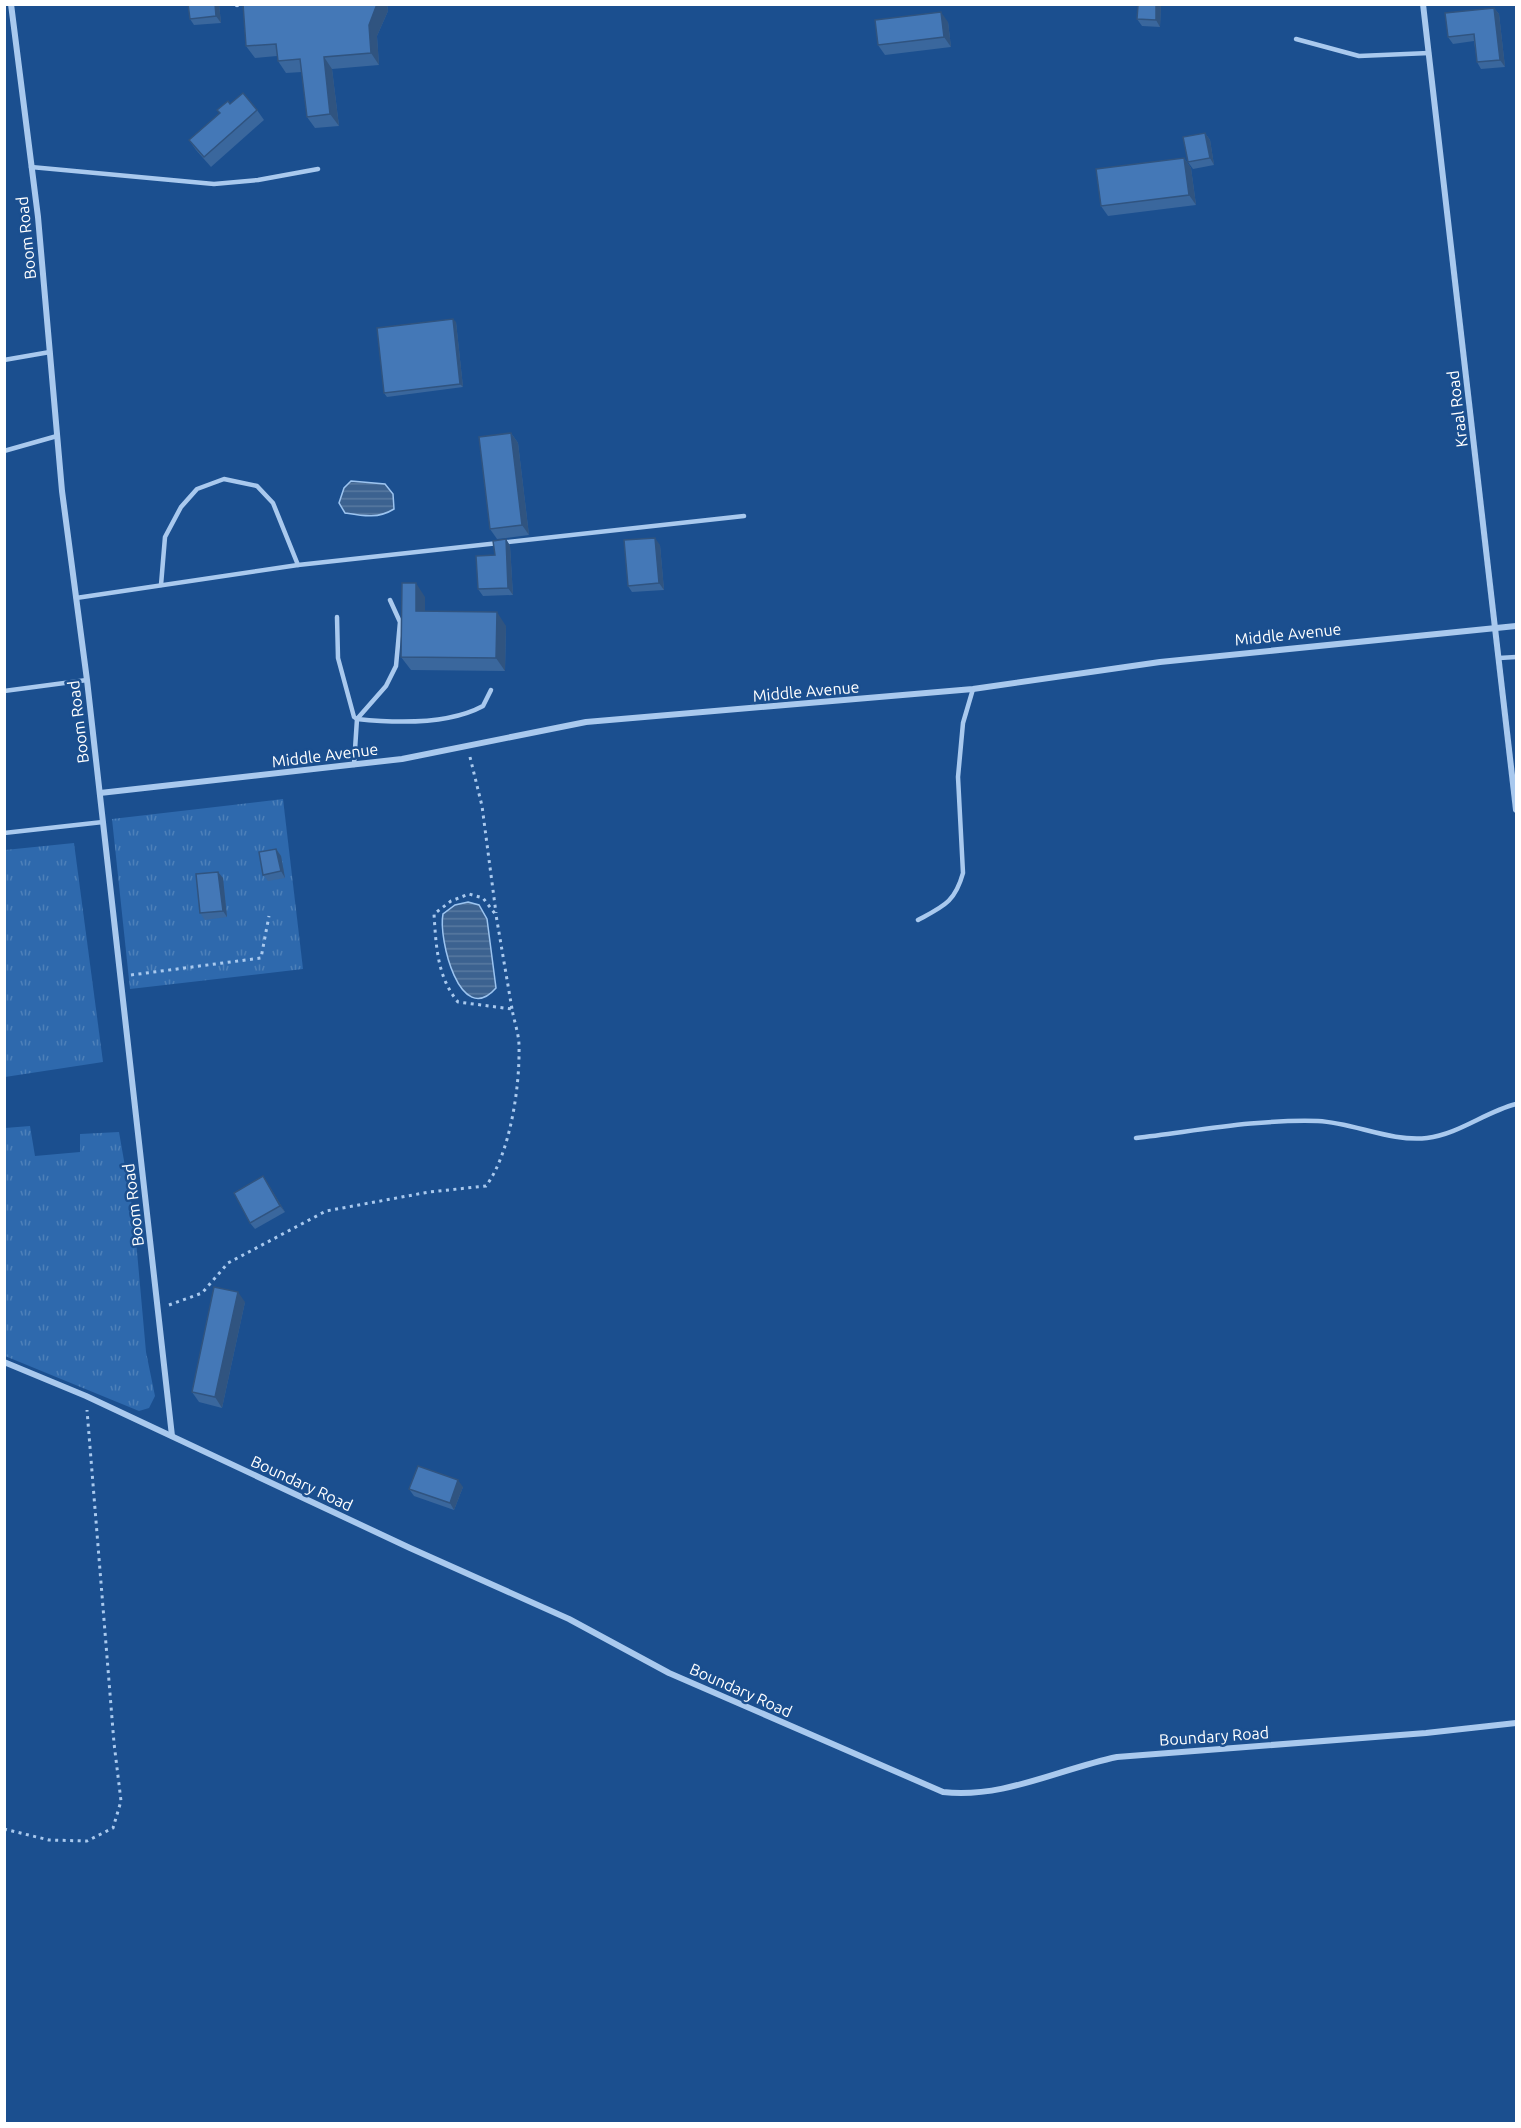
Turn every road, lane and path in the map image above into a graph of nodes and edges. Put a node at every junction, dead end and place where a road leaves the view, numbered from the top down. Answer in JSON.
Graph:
{"nodes":[{"id":1,"x":11,"y":4,"type":"edge"},
{"id":2,"x":1423,"y":4,"type":"edge"},
{"id":3,"x":1296,"y":39,"type":"dead end"},
{"id":4,"x":1429,"y":53,"type":"junction"},
{"id":5,"x":31,"y":167,"type":"junction"},
{"id":6,"x":318,"y":169,"type":"dead end"},
{"id":7,"x":50,"y":352,"type":"junction"},
{"id":8,"x":4,"y":360,"type":"edge"},
{"id":9,"x":57,"y":436,"type":"junction"},
{"id":10,"x":4,"y":451,"type":"edge"},
{"id":11,"x":744,"y":516,"type":"dead end"},
{"id":12,"x":298,"y":565,"type":"junction"},
{"id":13,"x":161,"y":585,"type":"junction"},
{"id":14,"x":76,"y":598,"type":"junction"},
{"id":15,"x":390,"y":600,"type":"dead end"},
{"id":16,"x":337,"y":617,"type":"dead end"},
{"id":17,"x":1516,"y":626,"type":"edge"},
{"id":18,"x":1496,"y":628,"type":"junction"},
{"id":19,"x":1516,"y":657,"type":"edge"},
{"id":20,"x":1499,"y":658,"type":"junction"},
{"id":21,"x":87,"y":680,"type":"junction"},
{"id":22,"x":972,"y":689,"type":"junction"},
{"id":23,"x":491,"y":690,"type":"dead end"},
{"id":24,"x":4,"y":691,"type":"edge"},
{"id":25,"x":357,"y":719,"type":"junction"},
{"id":26,"x":468,"y":745,"type":"junction"},
{"id":27,"x":354,"y":765,"type":"junction"},
{"id":28,"x":100,"y":793,"type":"junction"},
{"id":29,"x":1516,"y":810,"type":"edge"},
{"id":30,"x":103,"y":822,"type":"junction"},
{"id":31,"x":4,"y":833,"type":"edge"},
{"id":32,"x":496,"y":915,"type":"junction"},
{"id":33,"x":268,"y":916,"type":"dead end"},
{"id":34,"x":918,"y":920,"type":"dead end"},
{"id":35,"x":120,"y":976,"type":"junction"},
{"id":36,"x":512,"y":1010,"type":"junction"},
{"id":37,"x":1516,"y":1104,"type":"edge"},
{"id":38,"x":1136,"y":1138,"type":"dead end"},
{"id":39,"x":158,"y":1307,"type":"junction"},
{"id":40,"x":4,"y":1362,"type":"edge"},
{"id":41,"x":86,"y":1396,"type":"junction"},
{"id":42,"x":172,"y":1436,"type":"junction"},
{"id":43,"x":1516,"y":1723,"type":"edge"},
{"id":44,"x":4,"y":1829,"type":"edge"}],
"edges":[{"from":1,"to":5,"type":"street","name":"Boom Road"},
{"from":2,"to":4,"type":"street","name":"Kraal Road"},
{"from":3,"to":4,"type":"lane"},
{"from":4,"to":18,"type":"street","name":"Kraal Road"},
{"from":5,"to":6,"type":"lane"},
{"from":5,"to":7,"type":"street","name":"Boom Road"},
{"from":7,"to":8,"type":"lane"},
{"from":7,"to":9,"type":"street","name":"Boom Road"},
{"from":9,"to":10,"type":"lane"},
{"from":9,"to":14,"type":"street","name":"Boom Road"},
{"from":11,"to":12,"type":"lane"},
{"from":12,"to":13,"type":"lane"},
{"from":12,"to":13,"type":"lane"},
{"from":13,"to":14,"type":"lane"},
{"from":14,"to":21,"type":"street","name":"Boom Road"},
{"from":15,"to":25,"type":"lane"},
{"from":16,"to":25,"type":"lane"},
{"from":17,"to":18,"type":"street","name":"Middle Avenue"},
{"from":18,"to":20,"type":"street","name":"Kraal Road"},
{"from":18,"to":22,"type":"street","name":"Middle Avenue"},
{"from":19,"to":20,"type":"lane"},
{"from":20,"to":29,"type":"street","name":"Kraal Road"},
{"from":21,"to":24,"type":"lane"},
{"from":21,"to":28,"type":"street","name":"Boom Road"},
{"from":22,"to":26,"type":"street","name":"Middle Avenue"},
{"from":22,"to":34,"type":"lane"},
{"from":23,"to":25,"type":"lane"},
{"from":25,"to":27,"type":"lane"},
{"from":26,"to":27,"type":"street","name":"Middle Avenue"},
{"from":26,"to":32,"type":"path"},
{"from":27,"to":28,"type":"street","name":"Middle Avenue"},
{"from":28,"to":30,"type":"street","name":"Boom Road"},
{"from":30,"to":31,"type":"lane"},
{"from":30,"to":35,"type":"street","name":"Boom Road"},
{"from":32,"to":36,"type":"path"},
{"from":32,"to":36,"type":"path"},
{"from":33,"to":35,"type":"path"},
{"from":35,"to":39,"type":"street","name":"Boom Road"},
{"from":36,"to":39,"type":"path"},
{"from":37,"to":38,"type":"lane"},
{"from":39,"to":42,"type":"street","name":"Boom Road"},
{"from":40,"to":41,"type":"street","name":"Boundary Road"},
{"from":41,"to":42,"type":"street","name":"Boundary Road"},
{"from":41,"to":44,"type":"path"},
{"from":42,"to":43,"type":"street","name":"Boundary Road"}]}
